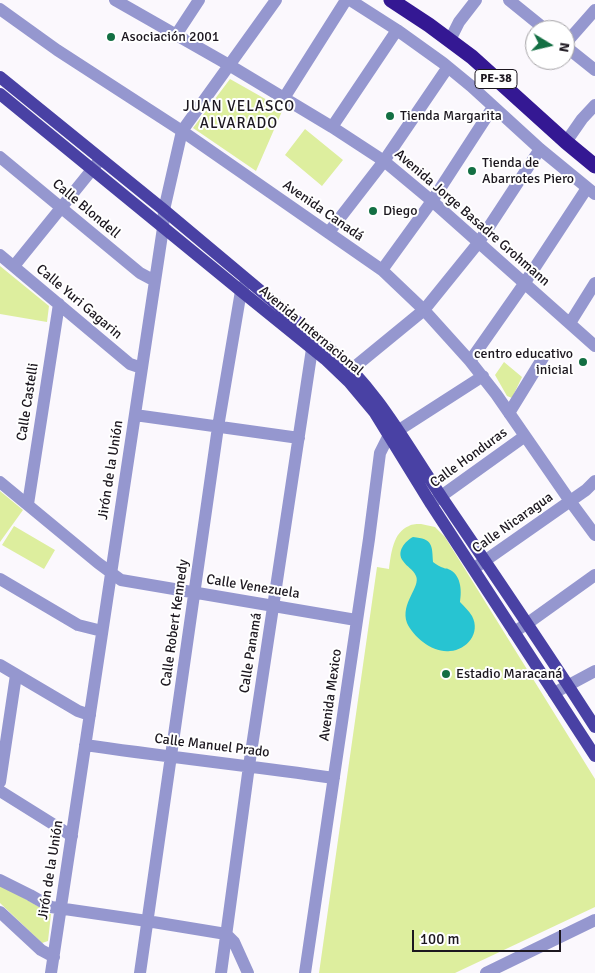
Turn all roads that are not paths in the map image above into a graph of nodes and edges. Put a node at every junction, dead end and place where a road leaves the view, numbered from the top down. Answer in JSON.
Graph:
{"nodes":[{"id":1,"x":5,"y":0,"type":"edge"},
{"id":2,"x":115,"y":0,"type":"edge"},
{"id":3,"x":200,"y":0,"type":"edge"},
{"id":4,"x":276,"y":0,"type":"edge"},
{"id":5,"x":346,"y":0,"type":"edge"},
{"id":6,"x":350,"y":0,"type":"edge"},
{"id":7,"x":391,"y":0,"type":"edge"},
{"id":8,"x":476,"y":0,"type":"edge"},
{"id":9,"x":509,"y":0,"type":"edge"},
{"id":10,"x":524,"y":5,"type":"edge"},
{"id":11,"x":0,"y":8,"type":"edge"},
{"id":12,"x":595,"y":10,"type":"edge"},
{"id":13,"x":537,"y":20,"type":"edge"},
{"id":14,"x":397,"y":30,"type":"junction"},
{"id":15,"x":575,"y":33,"type":"edge"},
{"id":16,"x":176,"y":35,"type":"junction"},
{"id":17,"x":450,"y":40,"type":"junction"},
{"id":18,"x":575,"y":53,"type":"edge"},
{"id":19,"x":229,"y":65,"type":"junction"},
{"id":20,"x":448,"y":67,"type":"junction"},
{"id":21,"x":595,"y":70,"type":"edge"},
{"id":22,"x":0,"y":77,"type":"edge"},
{"id":23,"x":0,"y":94,"type":"edge"},
{"id":24,"x":284,"y":98,"type":"junction"},
{"id":25,"x":595,"y":105,"type":"edge"},
{"id":26,"x":493,"y":107,"type":"junction"},
{"id":27,"x":332,"y":127,"type":"junction"},
{"id":28,"x":182,"y":131,"type":"junction"},
{"id":29,"x":566,"y":142,"type":"junction"},
{"id":30,"x":540,"y":149,"type":"junction"},
{"id":31,"x":0,"y":157,"type":"edge"},
{"id":32,"x":101,"y":159,"type":"junction"},
{"id":33,"x":384,"y":161,"type":"junction"},
{"id":34,"x":595,"y":166,"type":"edge"},
{"id":35,"x":92,"y":169,"type":"junction"},
{"id":36,"x":591,"y":191,"type":"edge"},
{"id":37,"x":432,"y":201,"type":"junction"},
{"id":38,"x":61,"y":208,"type":"junction"},
{"id":39,"x":164,"y":210,"type":"junction"},
{"id":40,"x":163,"y":228,"type":"junction"},
{"id":41,"x":329,"y":232,"type":"junction"},
{"id":42,"x":479,"y":242,"type":"junction"},
{"id":43,"x":0,"y":255,"type":"edge"},
{"id":44,"x":14,"y":266,"type":"junction"},
{"id":45,"x":382,"y":270,"type":"junction"},
{"id":46,"x":247,"y":280,"type":"junction"},
{"id":47,"x":155,"y":281,"type":"junction"},
{"id":48,"x":595,"y":283,"type":"edge"},
{"id":49,"x":524,"y":284,"type":"junction"},
{"id":50,"x":241,"y":291,"type":"junction"},
{"id":51,"x":59,"y":304,"type":"junction"},
{"id":52,"x":424,"y":310,"type":"junction"},
{"id":53,"x":570,"y":323,"type":"junction"},
{"id":54,"x":315,"y":343,"type":"junction"},
{"id":55,"x":595,"y":346,"type":"edge"},
{"id":56,"x":544,"y":356,"type":"dead end"},
{"id":57,"x":470,"y":361,"type":"junction"},
{"id":58,"x":142,"y":368,"type":"junction"},
{"id":59,"x":352,"y":368,"type":"junction"},
{"id":60,"x":483,"y":376,"type":"junction"},
{"id":61,"x":350,"y":382,"type":"junction"},
{"id":62,"x":509,"y":413,"type":"junction"},
{"id":63,"x":135,"y":415,"type":"junction"},
{"id":64,"x":218,"y":427,"type":"junction"},
{"id":65,"x":394,"y":432,"type":"junction"},
{"id":66,"x":525,"y":436,"type":"junction"},
{"id":67,"x":299,"y":438,"type":"junction"},
{"id":68,"x":0,"y":482,"type":"edge"},
{"id":69,"x":594,"y":485,"type":"edge"},
{"id":70,"x":441,"y":496,"type":"junction"},
{"id":71,"x":570,"y":501,"type":"junction"},
{"id":72,"x":28,"y":504,"type":"junction"},
{"id":73,"x":430,"y":504,"type":"junction"},
{"id":74,"x":595,"y":535,"type":"edge"},
{"id":75,"x":486,"y":561,"type":"junction"},
{"id":76,"x":473,"y":569,"type":"junction"},
{"id":77,"x":111,"y":573,"type":"junction"},
{"id":78,"x":595,"y":575,"type":"edge"},
{"id":79,"x":0,"y":579,"type":"edge"},
{"id":80,"x":195,"y":593,"type":"junction"},
{"id":81,"x":274,"y":605,"type":"junction"},
{"id":82,"x":356,"y":620,"type":"junction"},
{"id":83,"x":528,"y":623,"type":"junction"},
{"id":84,"x":102,"y":631,"type":"junction"},
{"id":85,"x":514,"y":632,"type":"junction"},
{"id":86,"x":0,"y":665,"type":"edge"},
{"id":87,"x":595,"y":671,"type":"edge"},
{"id":88,"x":16,"y":675,"type":"junction"},
{"id":89,"x":569,"y":685,"type":"junction"},
{"id":90,"x":554,"y":693,"type":"junction"},
{"id":91,"x":6,"y":708,"type":"edge"},
{"id":92,"x":90,"y":715,"type":"junction"},
{"id":93,"x":595,"y":727,"type":"edge"},
{"id":94,"x":85,"y":745,"type":"junction"},
{"id":95,"x":595,"y":756,"type":"edge"},
{"id":96,"x":171,"y":757,"type":"junction"},
{"id":97,"x":249,"y":766,"type":"junction"},
{"id":98,"x":334,"y":778,"type":"junction"},
{"id":99,"x":0,"y":782,"type":"edge"},
{"id":100,"x":0,"y":791,"type":"edge"},
{"id":101,"x":72,"y":836,"type":"junction"},
{"id":102,"x":0,"y":880,"type":"edge"},
{"id":103,"x":61,"y":908,"type":"junction"},
{"id":104,"x":0,"y":912,"type":"edge"},
{"id":105,"x":147,"y":920,"type":"junction"},
{"id":106,"x":595,"y":920,"type":"edge"},
{"id":107,"x":226,"y":934,"type":"junction"},
{"id":108,"x":54,"y":957,"type":"junction"},
{"id":109,"x":508,"y":968,"type":"edge"},
{"id":110,"x":51,"y":973,"type":"edge"},
{"id":111,"x":140,"y":973,"type":"edge"},
{"id":112,"x":220,"y":973,"type":"edge"},
{"id":113,"x":248,"y":973,"type":"edge"},
{"id":114,"x":305,"y":973,"type":"edge"},
{"id":115,"x":486,"y":973,"type":"edge"}],
"edges":[{"from":1,"to":11,"type":"street"},
{"from":2,"to":16,"type":"street","name":"Avenida Jorge Basadre Grohmann"},
{"from":3,"to":16,"type":"street"},
{"from":4,"to":19,"type":"street","name":"Jirón de la Unión"},
{"from":5,"to":24,"type":"street"},
{"from":6,"to":14,"type":"street"},
{"from":7,"to":17,"type":"highway","number":"PE-38"},
{"from":8,"to":17,"type":"street"},
{"from":9,"to":10,"type":"street"},
{"from":10,"to":13,"type":"street"},
{"from":11,"to":28,"type":"street","name":"Avenida Canadá"},
{"from":12,"to":15,"type":"street"},
{"from":14,"to":20,"type":"street"},
{"from":14,"to":27,"type":"street"},
{"from":16,"to":19,"type":"street","name":"Avenida Jorge Basadre Grohmann"},
{"from":17,"to":29,"type":"highway","number":"PE-38"},
{"from":18,"to":21,"type":"street"},
{"from":19,"to":24,"type":"street","name":"Avenida Jorge Basadre Grohmann"},
{"from":19,"to":28,"type":"street","name":"Jirón de la Unión"},
{"from":20,"to":26,"type":"street"},
{"from":20,"to":33,"type":"street"},
{"from":22,"to":32,"type":"main road","name":"Avenida Internacional"},
{"from":23,"to":35,"type":"main road","name":"Avenida Internacional"},
{"from":24,"to":27,"type":"street","name":"Avenida Jorge Basadre Grohmann"},
{"from":25,"to":29,"type":"street"},
{"from":26,"to":30,"type":"street"},
{"from":26,"to":37,"type":"street"},
{"from":27,"to":33,"type":"street","name":"Avenida Jorge Basadre Grohmann"},
{"from":28,"to":39,"type":"street","name":"Jirón de la Unión"},
{"from":28,"to":41,"type":"street","name":"Avenida Canadá"},
{"from":29,"to":34,"type":"highway","number":"PE-38"},
{"from":30,"to":36,"type":"street"},
{"from":30,"to":42,"type":"street"},
{"from":31,"to":38,"type":"street","name":"Calle Blondell"},
{"from":32,"to":35,"type":"street"},
{"from":32,"to":39,"type":"main road","name":"Avenida Internacional"},
{"from":33,"to":37,"type":"street","name":"Avenida Jorge Basadre Grohmann"},
{"from":33,"to":41,"type":"street"},
{"from":35,"to":38,"type":"street"},
{"from":35,"to":40,"type":"main road","name":"Avenida Internacional"},
{"from":36,"to":49,"type":"street"},
{"from":37,"to":42,"type":"street","name":"Avenida Jorge Basadre Grohmann"},
{"from":37,"to":45,"type":"street"},
{"from":38,"to":44,"type":"street"},
{"from":38,"to":47,"type":"street","name":"Calle Blondell"},
{"from":39,"to":40,"type":"street","name":"Jirón de la Unión"},
{"from":39,"to":46,"type":"main road","name":"Avenida Internacional"},
{"from":40,"to":47,"type":"street","name":"Jirón de la Unión"},
{"from":40,"to":50,"type":"main road","name":"Avenida Internacional"},
{"from":41,"to":45,"type":"street","name":"Avenida Canadá"},
{"from":42,"to":49,"type":"street","name":"Avenida Jorge Basadre Grohmann"},
{"from":42,"to":52,"type":"street"},
{"from":43,"to":44,"type":"street","name":"Calle Yuri Gagarin"},
{"from":44,"to":51,"type":"street","name":"Calle Yuri Gagarin"},
{"from":45,"to":52,"type":"street","name":"Avenida Canadá"},
{"from":46,"to":50,"type":"street","name":"Calle Robert Kennedy"},
{"from":46,"to":54,"type":"main road","name":"Avenida Internacional"},
{"from":47,"to":58,"type":"street","name":"Jirón de la Unión"},
{"from":48,"to":53,"type":"street"},
{"from":49,"to":53,"type":"street","name":"Avenida Jorge Basadre Grohmann"},
{"from":49,"to":57,"type":"street"},
{"from":50,"to":54,"type":"main road","name":"Avenida Internacional"},
{"from":50,"to":64,"type":"street","name":"Calle Robert Kennedy"},
{"from":51,"to":58,"type":"street","name":"Calle Yuri Gagarin"},
{"from":51,"to":72,"type":"street","name":"Calle Castelli"},
{"from":52,"to":57,"type":"street","name":"Avenida Canadá"},
{"from":52,"to":59,"type":"street"},
{"from":53,"to":55,"type":"street","name":"Avenida Jorge Basadre Grohmann"},
{"from":54,"to":59,"type":"main road","name":"Avenida Internacional"},
{"from":54,"to":61,"type":"main road","name":"Avenida Internacional"},
{"from":54,"to":67,"type":"street","name":"Calle Panamá"},
{"from":56,"to":62,"type":"street"},
{"from":57,"to":60,"type":"street","name":"Avenida Canadá"},
{"from":58,"to":63,"type":"street","name":"Jirón de la Unión"},
{"from":59,"to":61,"type":"street"},
{"from":59,"to":65,"type":"main road","name":"Avenida Internacional"},
{"from":60,"to":62,"type":"street","name":"Avenida Canadá"},
{"from":60,"to":65,"type":"street"},
{"from":61,"to":65,"type":"main road","name":"Avenida Internacional"},
{"from":62,"to":66,"type":"street","name":"Avenida Canadá"},
{"from":63,"to":64,"type":"street"},
{"from":63,"to":77,"type":"street","name":"Jirón de la Unión"},
{"from":64,"to":67,"type":"street"},
{"from":64,"to":80,"type":"street","name":"Calle Robert Kennedy"},
{"from":65,"to":70,"type":"main road","name":"Avenida Internacional"},
{"from":65,"to":73,"type":"main road","name":"Avenida Internacional"},
{"from":65,"to":82,"type":"street","name":"Avenida Mexico"},
{"from":66,"to":70,"type":"street","name":"Calle Honduras"},
{"from":66,"to":71,"type":"street","name":"Avenida Canadá"},
{"from":67,"to":81,"type":"street","name":"Calle Panamá"},
{"from":68,"to":72,"type":"street","name":"Calle Venezuela"},
{"from":69,"to":71,"type":"street","name":"Calle Nicaragua"},
{"from":70,"to":73,"type":"street","name":"Calle Honduras"},
{"from":70,"to":75,"type":"main road","name":"Avenida Internacional"},
{"from":71,"to":74,"type":"street","name":"Avenida Canadá"},
{"from":71,"to":75,"type":"street","name":"Calle Nicaragua"},
{"from":72,"to":77,"type":"street","name":"Calle Venezuela"},
{"from":73,"to":76,"type":"main road","name":"Avenida Internacional"},
{"from":75,"to":76,"type":"street","name":"Calle Nicaragua"},
{"from":75,"to":83,"type":"main road","name":"Avenida Internacional"},
{"from":76,"to":85,"type":"main road","name":"Avenida Internacional"},
{"from":77,"to":80,"type":"street","name":"Calle Venezuela"},
{"from":77,"to":84,"type":"street","name":"Jirón de la Unión"},
{"from":78,"to":83,"type":"street"},
{"from":79,"to":84,"type":"street"},
{"from":80,"to":81,"type":"street","name":"Calle Venezuela"},
{"from":80,"to":96,"type":"street","name":"Calle Robert Kennedy"},
{"from":81,"to":82,"type":"street","name":"Calle Venezuela"},
{"from":81,"to":97,"type":"street","name":"Calle Panamá"},
{"from":82,"to":98,"type":"street","name":"Avenida Mexico"},
{"from":83,"to":85,"type":"street"},
{"from":83,"to":89,"type":"main road","name":"Avenida Internacional"},
{"from":84,"to":92,"type":"street","name":"Jirón de la Unión"},
{"from":85,"to":90,"type":"main road","name":"Avenida Internacional"},
{"from":86,"to":88,"type":"street"},
{"from":87,"to":89,"type":"street"},
{"from":88,"to":91,"type":"street"},
{"from":88,"to":92,"type":"street"},
{"from":89,"to":90,"type":"street"},
{"from":89,"to":93,"type":"main road","name":"Avenida Internacional"},
{"from":90,"to":95,"type":"main road","name":"Avenida Internacional"},
{"from":91,"to":99,"type":"street"},
{"from":92,"to":94,"type":"street","name":"Jirón de la Unión"},
{"from":94,"to":96,"type":"street","name":"Calle Manuel Prado"},
{"from":94,"to":101,"type":"street","name":"Jirón de la Unión"},
{"from":96,"to":97,"type":"street","name":"Calle Manuel Prado"},
{"from":96,"to":105,"type":"street","name":"Calle Robert Kennedy"},
{"from":97,"to":98,"type":"street","name":"Calle Manuel Prado"},
{"from":97,"to":107,"type":"street","name":"Calle Panamá"},
{"from":98,"to":114,"type":"street","name":"Avenida Mexico"},
{"from":100,"to":101,"type":"street"},
{"from":101,"to":103,"type":"street","name":"Jirón de la Unión"},
{"from":102,"to":103,"type":"street"},
{"from":103,"to":105,"type":"street"},
{"from":103,"to":108,"type":"street","name":"Jirón de la Unión"},
{"from":104,"to":108,"type":"street"},
{"from":105,"to":107,"type":"street"},
{"from":105,"to":111,"type":"street","name":"Calle Robert Kennedy"},
{"from":106,"to":109,"type":"street"},
{"from":107,"to":112,"type":"street","name":"Calle Panamá"},
{"from":107,"to":113,"type":"street"},
{"from":108,"to":110,"type":"street","name":"Jirón de la Unión"},
{"from":109,"to":115,"type":"street"}]}
